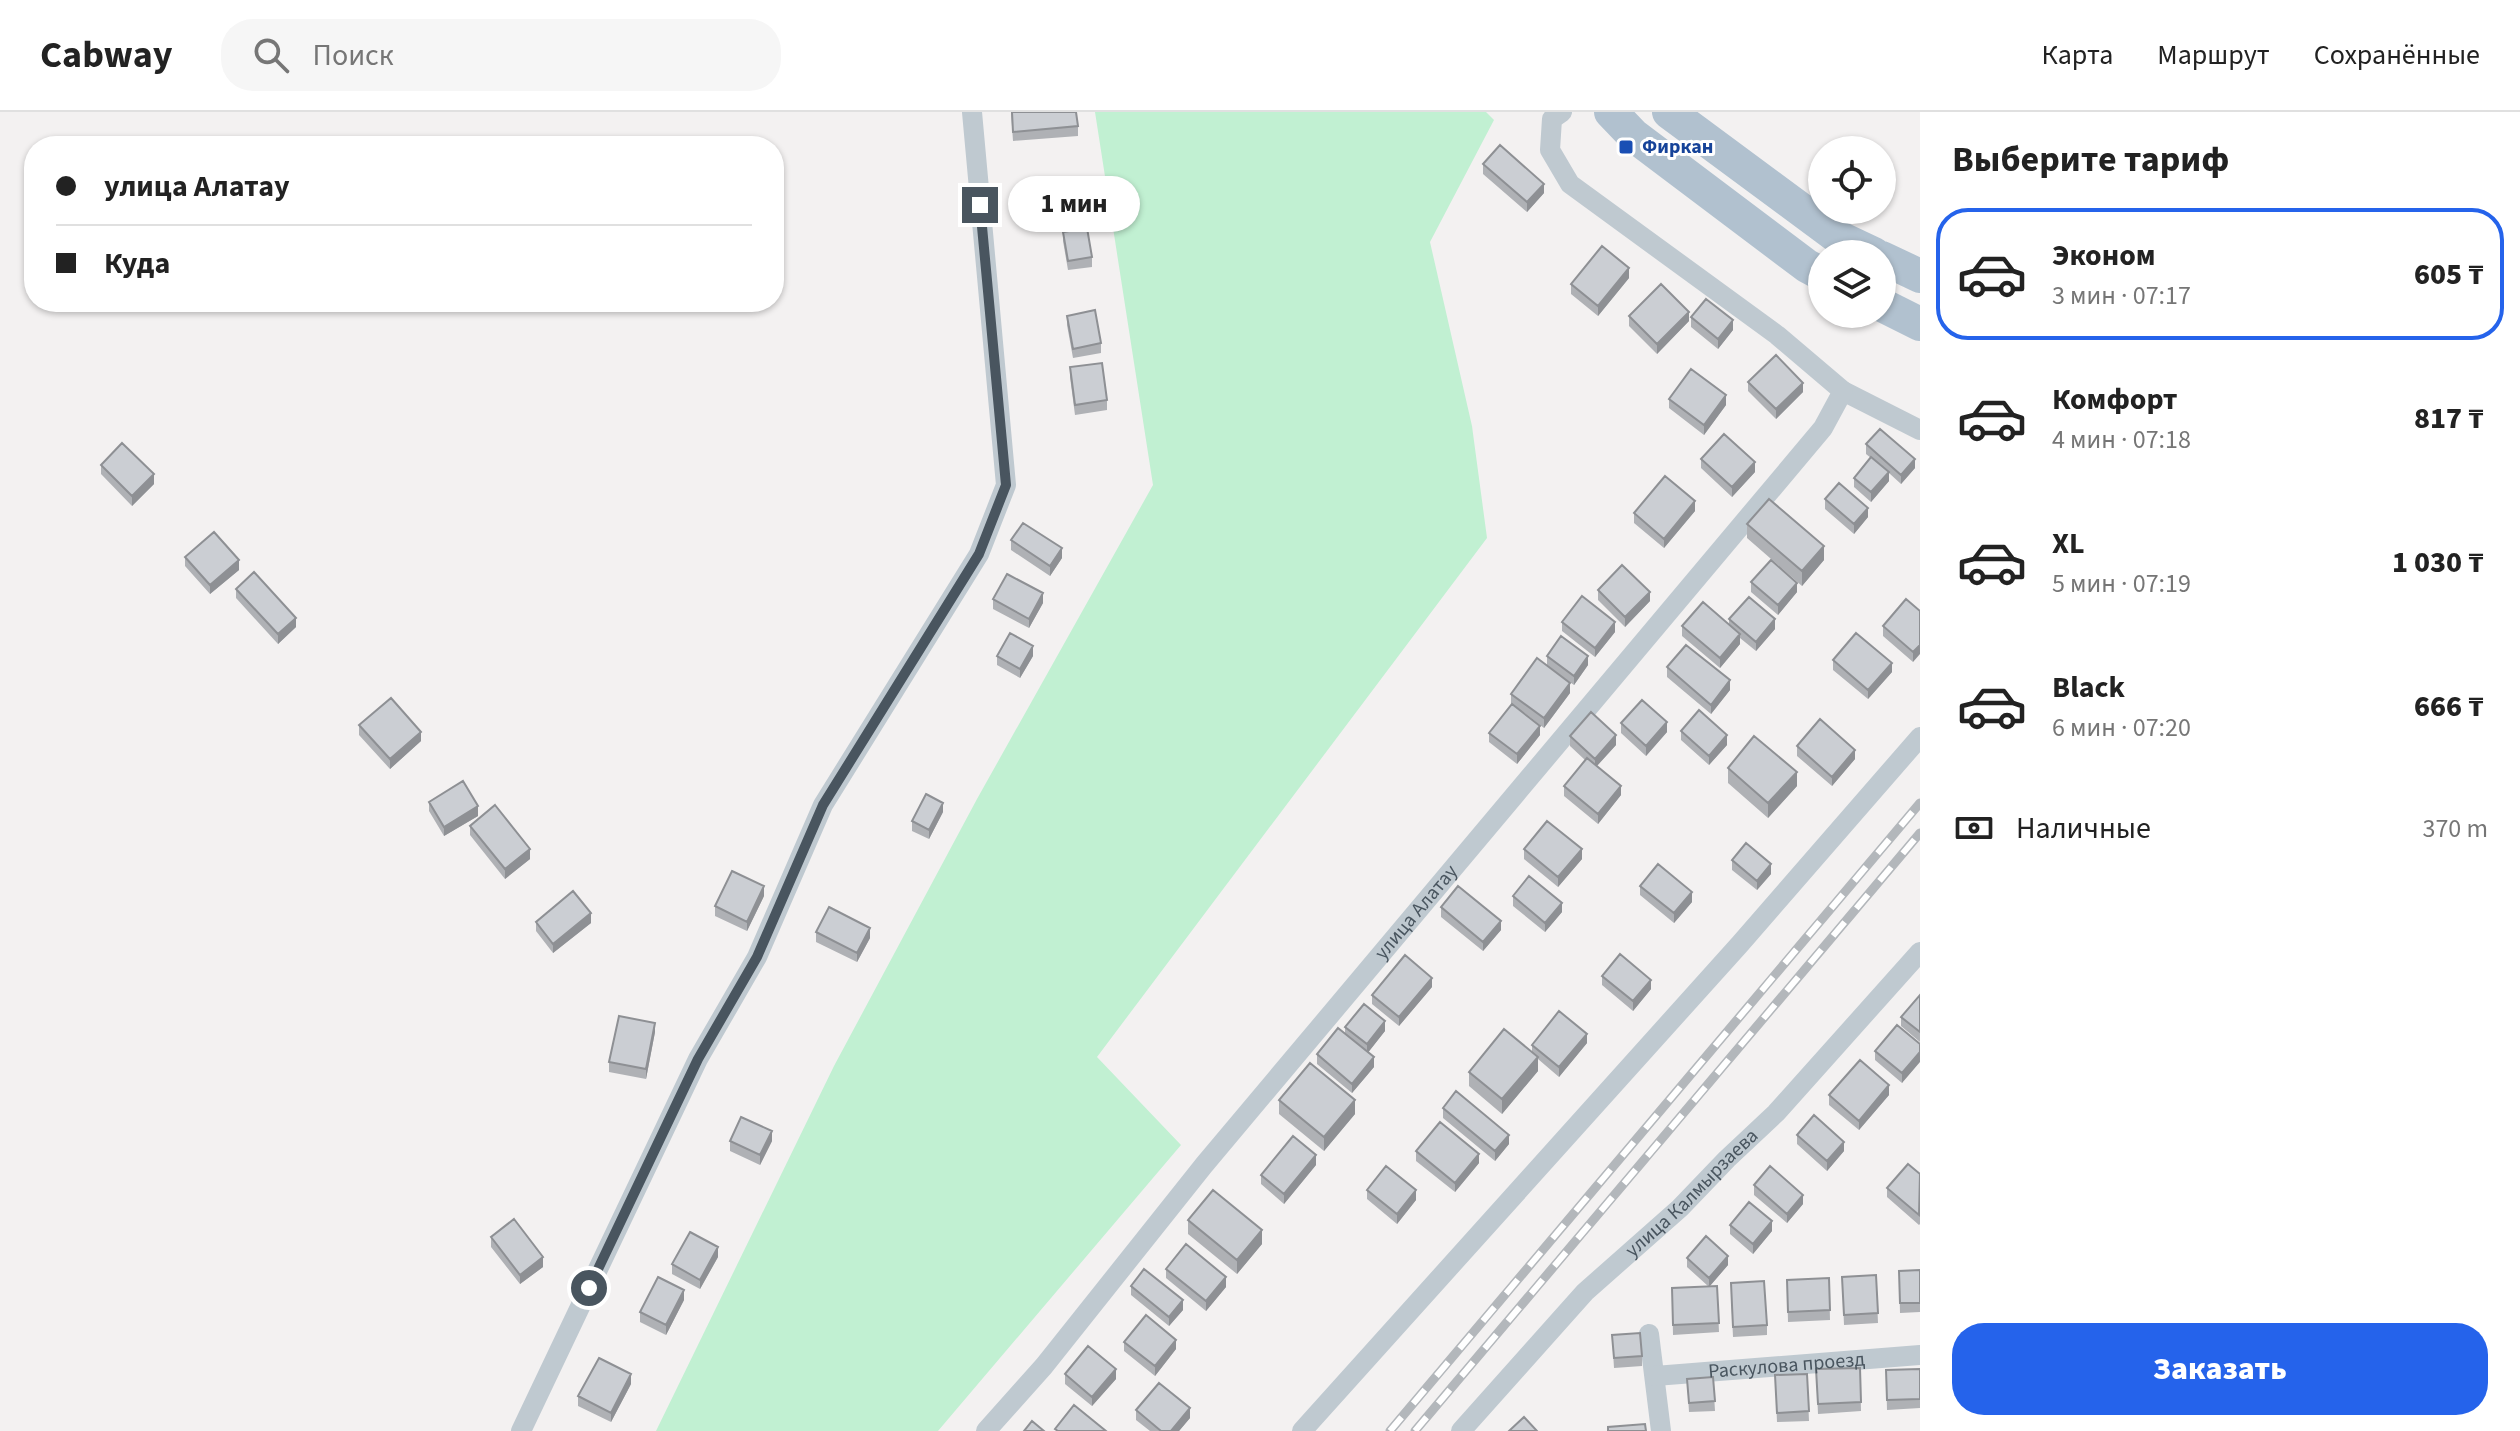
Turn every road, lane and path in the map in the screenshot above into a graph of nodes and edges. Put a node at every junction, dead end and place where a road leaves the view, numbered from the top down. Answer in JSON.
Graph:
{"nodes":[{"id":1,"x":972,"y":112,"type":"edge"},
{"id":2,"x":1562,"y":112,"type":"edge"},
{"id":3,"x":1611,"y":112,"type":"edge"},
{"id":4,"x":1669,"y":112,"type":"edge"},
{"id":5,"x":1844,"y":240,"type":"edge"},
{"id":6,"x":1896,"y":265,"type":"edge"},
{"id":7,"x":1808,"y":266,"type":"edge"},
{"id":8,"x":1920,"y":276,"type":"edge"},
{"id":9,"x":1896,"y":312,"type":"edge"},
{"id":10,"x":1920,"y":324,"type":"edge"},
{"id":11,"x":1843,"y":391,"type":"junction"},
{"id":12,"x":1920,"y":430,"type":"edge"},
{"id":13,"x":1920,"y":737,"type":"edge"},
{"id":14,"x":1920,"y":952,"type":"edge"},
{"id":15,"x":1649,"y":1334,"type":"dead end"},
{"id":16,"x":1920,"y":1355,"type":"edge"},
{"id":17,"x":1655,"y":1376,"type":"junction"},
{"id":18,"x":521,"y":1431,"type":"edge"},
{"id":19,"x":986,"y":1431,"type":"edge"},
{"id":20,"x":1302,"y":1431,"type":"edge"},
{"id":21,"x":1461,"y":1431,"type":"edge"},
{"id":22,"x":1661,"y":1431,"type":"edge"}],
"edges":[{"from":1,"to":18,"type":"street"},
{"from":2,"to":11,"type":"street"},
{"from":3,"to":7,"type":"main road"},
{"from":4,"to":5,"type":"main road"},
{"from":6,"to":8,"type":"main road"},
{"from":9,"to":10,"type":"main road"},
{"from":11,"to":12,"type":"street"},
{"from":11,"to":19,"type":"street","name":"улица Алатау"},
{"from":13,"to":20,"type":"street"},
{"from":14,"to":21,"type":"street","name":"улица Калмырзаева"},
{"from":15,"to":17,"type":"street"},
{"from":16,"to":17,"type":"street","name":"Раскулова проезд"},
{"from":17,"to":22,"type":"street"}]}
